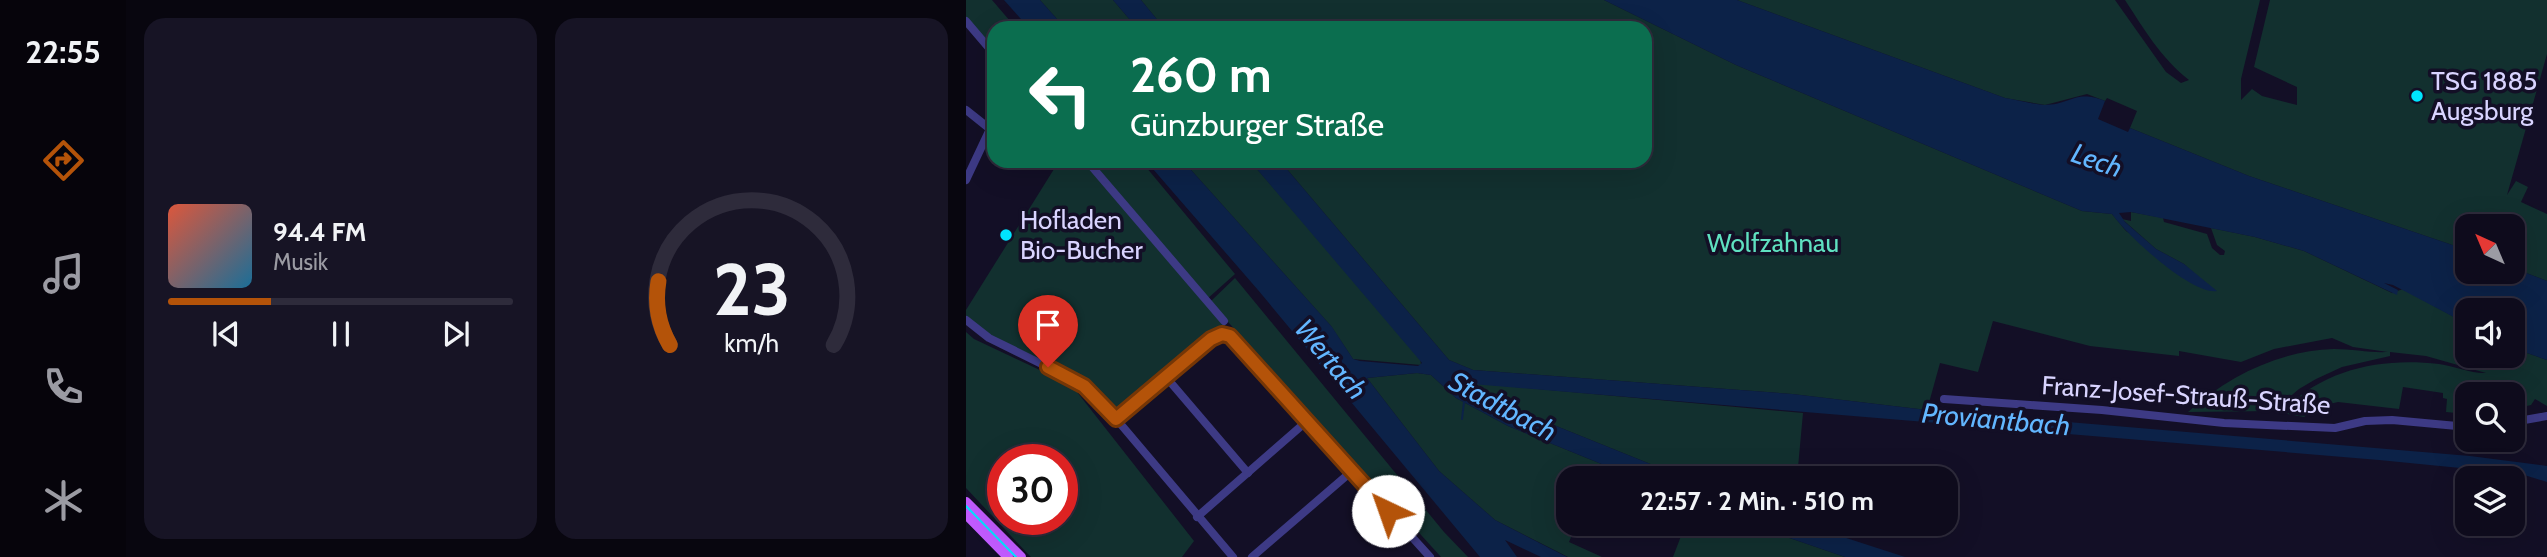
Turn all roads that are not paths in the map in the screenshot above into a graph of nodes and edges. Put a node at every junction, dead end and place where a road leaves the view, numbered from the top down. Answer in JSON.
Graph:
{"nodes":[{"id":1,"x":966,"y":21,"type":"edge"},
{"id":2,"x":987,"y":46,"type":"edge"},
{"id":3,"x":966,"y":110,"type":"edge"},
{"id":4,"x":987,"y":127,"type":"edge"},
{"id":5,"x":987,"y":135,"type":"edge"},
{"id":6,"x":1093,"y":168,"type":"edge"},
{"id":7,"x":966,"y":180,"type":"edge"},
{"id":8,"x":966,"y":320,"type":"edge"},
{"id":9,"x":1224,"y":321,"type":"dead end"},
{"id":10,"x":1166,"y":377,"type":"junction"},
{"id":11,"x":1944,"y":399,"type":"dead end"},
{"id":12,"x":2547,"y":416,"type":"edge"},
{"id":13,"x":1116,"y":419,"type":"junction"},
{"id":14,"x":2525,"y":420,"type":"edge"},
{"id":15,"x":1307,"y":421,"type":"junction"},
{"id":16,"x":2455,"y":426,"type":"edge"},
{"id":17,"x":1352,"y":471,"type":"junction"},
{"id":18,"x":1248,"y":473,"type":"junction"},
{"id":19,"x":966,"y":502,"type":"edge"},
{"id":20,"x":966,"y":514,"type":"edge"},
{"id":21,"x":1197,"y":517,"type":"junction"},
{"id":22,"x":1008,"y":557,"type":"edge"},
{"id":23,"x":1021,"y":557,"type":"edge"},
{"id":24,"x":1233,"y":557,"type":"edge"},
{"id":25,"x":1252,"y":557,"type":"edge"},
{"id":26,"x":1430,"y":557,"type":"edge"}],
"edges":[{"from":1,"to":2,"type":"street"},
{"from":3,"to":4,"type":"street"},
{"from":5,"to":7,"type":"street"},
{"from":6,"to":9,"type":"street"},
{"from":8,"to":13,"type":"street"},
{"from":10,"to":13,"type":"street"},
{"from":10,"to":15,"type":"street"},
{"from":10,"to":18,"type":"street"},
{"from":11,"to":16,"type":"street","name":"Franz-Josef-Strauß-Straße"},
{"from":12,"to":14,"type":"street"},
{"from":13,"to":21,"type":"street"},
{"from":15,"to":17,"type":"street"},
{"from":15,"to":18,"type":"street"},
{"from":17,"to":25,"type":"street"},
{"from":17,"to":26,"type":"street"},
{"from":18,"to":21,"type":"street"},
{"from":19,"to":23,"type":"main road"},
{"from":20,"to":22,"type":"main road"},
{"from":21,"to":24,"type":"street"}]}
